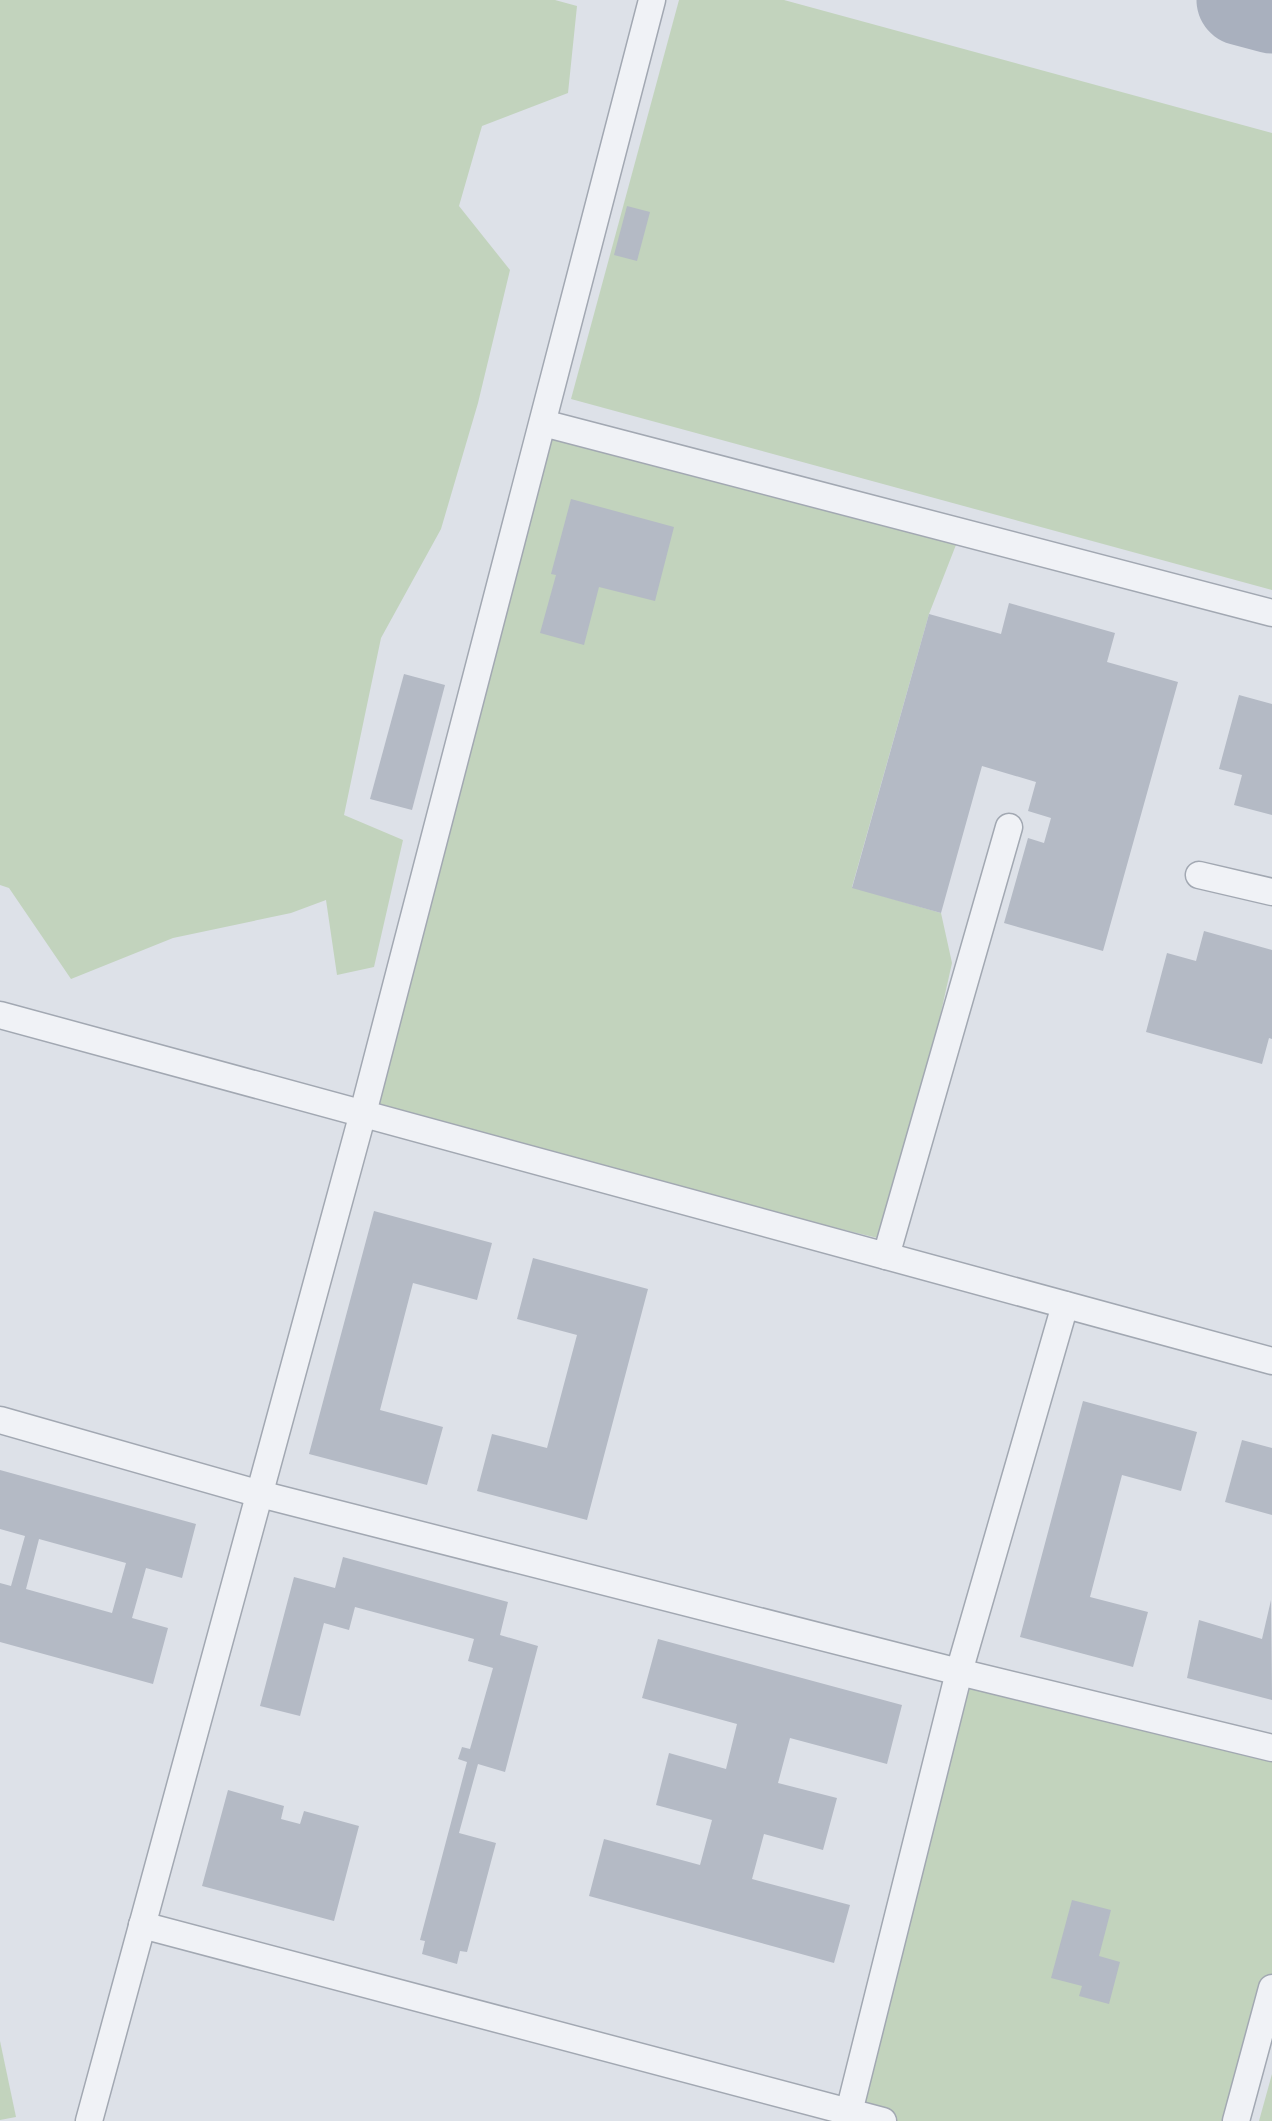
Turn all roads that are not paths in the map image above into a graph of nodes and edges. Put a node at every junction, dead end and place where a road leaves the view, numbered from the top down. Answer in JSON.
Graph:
{"nodes":[{"id":1,"x":652,"y":0,"type":"edge"},
{"id":2,"x":543,"y":423,"type":"junction"},
{"id":3,"x":1272,"y":613,"type":"edge"},
{"id":4,"x":1009,"y":827,"type":"dead end"},
{"id":5,"x":1199,"y":875,"type":"dead end"},
{"id":6,"x":1272,"y":892,"type":"edge"},
{"id":7,"x":0,"y":1015,"type":"edge"},
{"id":8,"x":363,"y":1113,"type":"junction"},
{"id":9,"x":886,"y":1256,"type":"junction"},
{"id":10,"x":1065,"y":1305,"type":"junction"},
{"id":11,"x":1272,"y":1361,"type":"edge"},
{"id":12,"x":0,"y":1420,"type":"edge"},
{"id":13,"x":260,"y":1494,"type":"junction"},
{"id":14,"x":960,"y":1672,"type":"junction"},
{"id":15,"x":1272,"y":1748,"type":"edge"},
{"id":16,"x":142,"y":1925,"type":"junction"},
{"id":17,"x":1272,"y":1988,"type":"edge"},
{"id":18,"x":849,"y":2112,"type":"junction"},
{"id":19,"x":90,"y":2121,"type":"edge"},
{"id":20,"x":883,"y":2121,"type":"edge"},
{"id":21,"x":1236,"y":2121,"type":"edge"}],
"edges":[{"from":1,"to":2,"type":"street"},
{"from":2,"to":3,"type":"street"},
{"from":2,"to":8,"type":"street"},
{"from":4,"to":9,"type":"street"},
{"from":5,"to":6,"type":"street"},
{"from":7,"to":8,"type":"street"},
{"from":8,"to":9,"type":"street"},
{"from":8,"to":13,"type":"street"},
{"from":9,"to":10,"type":"street"},
{"from":10,"to":11,"type":"street"},
{"from":10,"to":14,"type":"street"},
{"from":12,"to":13,"type":"street"},
{"from":13,"to":14,"type":"street"},
{"from":13,"to":16,"type":"street"},
{"from":14,"to":15,"type":"street"},
{"from":14,"to":18,"type":"street"},
{"from":16,"to":18,"type":"street"},
{"from":16,"to":19,"type":"street"},
{"from":17,"to":21,"type":"street"},
{"from":18,"to":20,"type":"street"}]}
